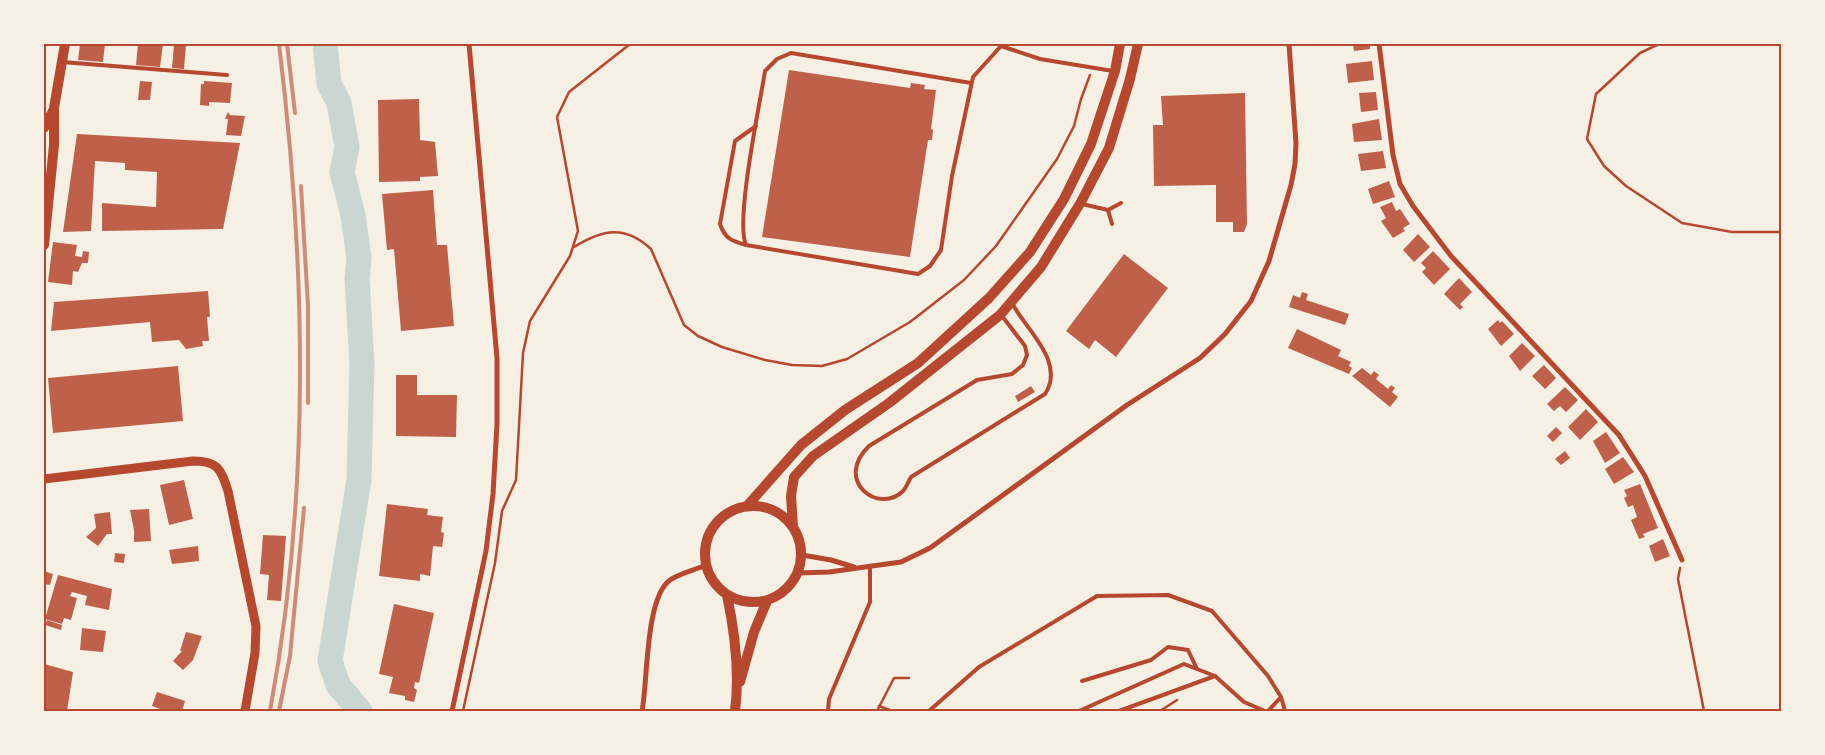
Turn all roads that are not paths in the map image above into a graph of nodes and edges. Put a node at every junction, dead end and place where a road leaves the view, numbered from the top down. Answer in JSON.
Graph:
{"nodes":[{"id":1,"x":65,"y":44,"type":"edge"},
{"id":2,"x":469,"y":44,"type":"edge"},
{"id":3,"x":1120,"y":44,"type":"edge"},
{"id":4,"x":1138,"y":44,"type":"edge"},
{"id":5,"x":1289,"y":44,"type":"edge"},
{"id":6,"x":1379,"y":44,"type":"edge"},
{"id":7,"x":62,"y":62,"type":"junction"},
{"id":8,"x":1115,"y":71,"type":"junction"},
{"id":9,"x":227,"y":75,"type":"dead end"},
{"id":10,"x":972,"y":83,"type":"junction"},
{"id":11,"x":54,"y":108,"type":"junction"},
{"id":12,"x":756,"y":126,"type":"junction"},
{"id":13,"x":44,"y":128,"type":"edge"},
{"id":14,"x":47,"y":190,"type":"edge"},
{"id":15,"x":1121,"y":203,"type":"dead end"},
{"id":16,"x":1079,"y":204,"type":"junction"},
{"id":17,"x":1108,"y":210,"type":"junction"},
{"id":18,"x":1112,"y":224,"type":"dead end"},
{"id":19,"x":44,"y":245,"type":"edge"},
{"id":20,"x":746,"y":245,"type":"junction"},
{"id":21,"x":1012,"y":302,"type":"junction"},
{"id":22,"x":1000,"y":315,"type":"junction"},
{"id":23,"x":44,"y":479,"type":"edge"},
{"id":24,"x":747,"y":506,"type":"junction"},
{"id":25,"x":793,"y":527,"type":"junction"},
{"id":26,"x":802,"y":555,"type":"junction"},
{"id":27,"x":1682,"y":560,"type":"road end"},
{"id":28,"x":706,"y":565,"type":"junction"},
{"id":29,"x":854,"y":567,"type":"junction"},
{"id":30,"x":870,"y":568,"type":"junction"},
{"id":31,"x":798,"y":573,"type":"junction"},
{"id":32,"x":727,"y":595,"type":"junction"},
{"id":33,"x":768,"y":600,"type":"junction"},
{"id":34,"x":1197,"y":669,"type":"junction"},
{"id":35,"x":1215,"y":676,"type":"junction"},
{"id":36,"x":1082,"y":681,"type":"dead end"},
{"id":37,"x":738,"y":690,"type":"junction"},
{"id":38,"x":1281,"y":697,"type":"junction"},
{"id":39,"x":245,"y":711,"type":"edge"},
{"id":40,"x":452,"y":711,"type":"edge"},
{"id":41,"x":642,"y":711,"type":"edge"},
{"id":42,"x":735,"y":711,"type":"edge"},
{"id":43,"x":828,"y":711,"type":"edge"},
{"id":44,"x":929,"y":711,"type":"edge"},
{"id":45,"x":1079,"y":711,"type":"edge"},
{"id":46,"x":1119,"y":711,"type":"edge"},
{"id":47,"x":1267,"y":711,"type":"edge"},
{"id":48,"x":1285,"y":711,"type":"edge"}],
"edges":[{"from":1,"to":7,"type":"main road"},
{"from":2,"to":40,"type":"street"},
{"from":3,"to":8,"type":"main road"},
{"from":4,"to":16,"type":"main road"},
{"from":5,"to":30,"type":"street"},
{"from":6,"to":27,"type":"street"},
{"from":7,"to":9,"type":"lane"},
{"from":7,"to":11,"type":"main road"},
{"from":8,"to":10,"type":"lane"},
{"from":8,"to":24,"type":"main road"},
{"from":10,"to":12,"type":"lane"},
{"from":10,"to":20,"type":"lane"},
{"from":11,"to":13,"type":"main road"},
{"from":11,"to":14,"type":"main road"},
{"from":12,"to":20,"type":"lane"},
{"from":12,"to":20,"type":"lane"},
{"from":14,"to":19,"type":"main road"},
{"from":15,"to":17,"type":"lane"},
{"from":16,"to":17,"type":"lane"},
{"from":16,"to":21,"type":"main road"},
{"from":17,"to":18,"type":"lane"},
{"from":21,"to":22,"type":"main road"},
{"from":21,"to":22,"type":"lane"},
{"from":22,"to":25,"type":"main road"},
{"from":23,"to":39,"type":"street"},
{"from":24,"to":25,"type":"main road"},
{"from":24,"to":28,"type":"main road"},
{"from":25,"to":26,"type":"main road"},
{"from":26,"to":29,"type":"street"},
{"from":26,"to":31,"type":"main road"},
{"from":28,"to":32,"type":"main road"},
{"from":28,"to":41,"type":"street"},
{"from":29,"to":30,"type":"street"},
{"from":29,"to":31,"type":"street"},
{"from":30,"to":43,"type":"lane"},
{"from":31,"to":33,"type":"main road"},
{"from":32,"to":33,"type":"main road"},
{"from":32,"to":37,"type":"main road"},
{"from":33,"to":37,"type":"main road"},
{"from":34,"to":35,"type":"lane"},
{"from":34,"to":36,"type":"lane"},
{"from":34,"to":45,"type":"lane"},
{"from":35,"to":46,"type":"lane"},
{"from":35,"to":47,"type":"lane"},
{"from":37,"to":42,"type":"main road"},
{"from":38,"to":44,"type":"lane"},
{"from":38,"to":47,"type":"lane"},
{"from":38,"to":48,"type":"lane"}]}
